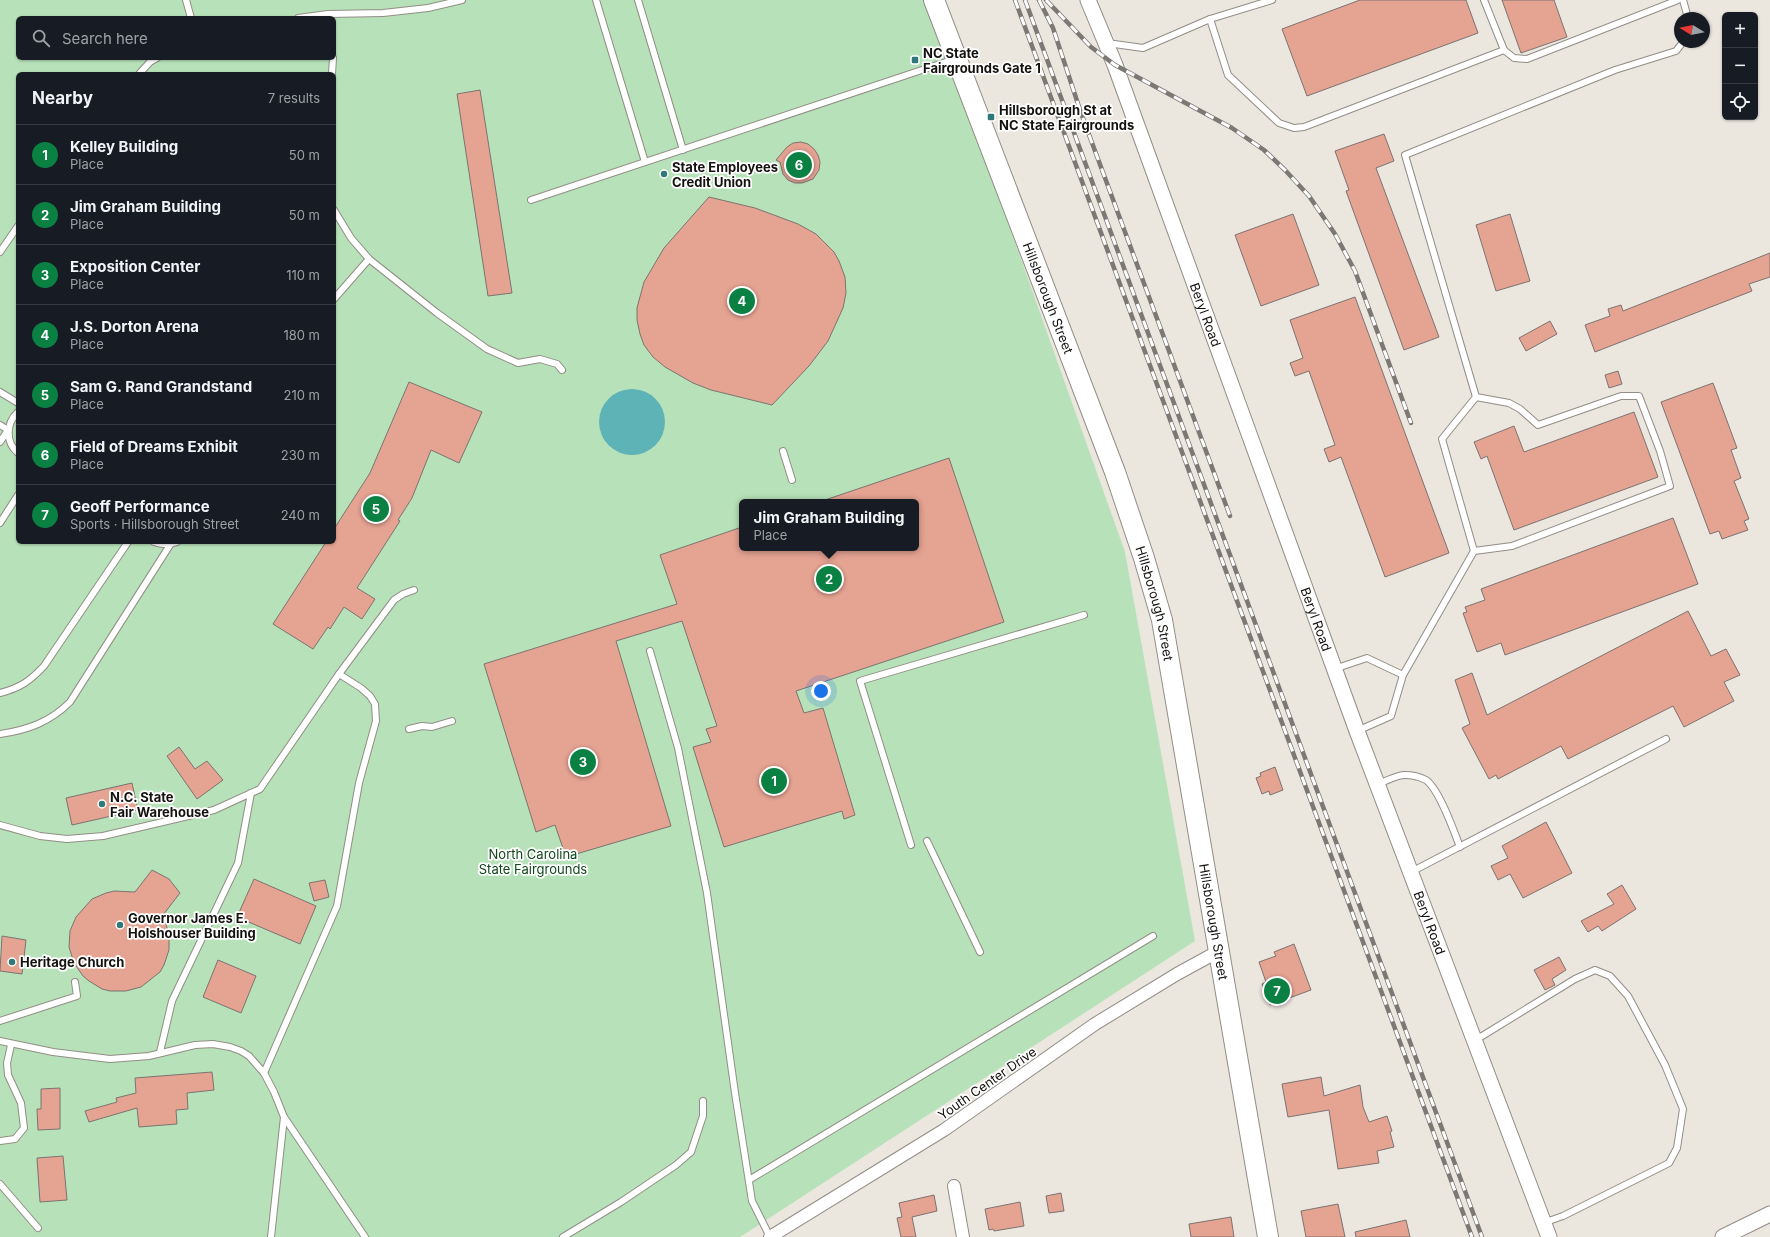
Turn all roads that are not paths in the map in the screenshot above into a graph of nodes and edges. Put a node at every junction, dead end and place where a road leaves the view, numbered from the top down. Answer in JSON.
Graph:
{"nodes":[{"id":1,"x":186,"y":0,"type":"edge"},
{"id":2,"x":462,"y":0,"type":"edge"},
{"id":3,"x":596,"y":0,"type":"edge"},
{"id":4,"x":638,"y":0,"type":"edge"},
{"id":5,"x":934,"y":0,"type":"edge"},
{"id":6,"x":1088,"y":0,"type":"edge"},
{"id":7,"x":1272,"y":0,"type":"edge"},
{"id":8,"x":1484,"y":0,"type":"edge"},
{"id":9,"x":1678,"y":0,"type":"edge"},
{"id":10,"x":1683,"y":0,"type":"edge"},
{"id":11,"x":1686,"y":12,"type":"edge"},
{"id":12,"x":190,"y":16,"type":"edge"},
{"id":13,"x":328,"y":16,"type":"edge"},
{"id":14,"x":1210,"y":19,"type":"junction"},
{"id":15,"x":1106,"y":43,"type":"junction"},
{"id":16,"x":1678,"y":48,"type":"edge"},
{"id":17,"x":1504,"y":50,"type":"junction"},
{"id":18,"x":956,"y":59,"type":"junction"},
{"id":19,"x":154,"y":60,"type":"edge"},
{"id":20,"x":333,"y":60,"type":"edge"},
{"id":21,"x":141,"y":72,"type":"edge"},
{"id":22,"x":332,"y":72,"type":"edge"},
{"id":23,"x":683,"y":150,"type":"junction"},
{"id":24,"x":645,"y":162,"type":"junction"},
{"id":25,"x":531,"y":200,"type":"dead end"},
{"id":26,"x":336,"y":215,"type":"edge"},
{"id":27,"x":16,"y":229,"type":"edge"},
{"id":28,"x":0,"y":252,"type":"edge"},
{"id":29,"x":369,"y":259,"type":"junction"},
{"id":30,"x":336,"y":297,"type":"edge"},
{"id":31,"x":562,"y":370,"type":"dead end"},
{"id":32,"x":0,"y":392,"type":"edge"},
{"id":33,"x":1476,"y":397,"type":"junction"},
{"id":34,"x":16,"y":403,"type":"edge"},
{"id":35,"x":16,"y":415,"type":"edge"},
{"id":36,"x":0,"y":425,"type":"edge"},
{"id":37,"x":8,"y":430,"type":"junction"},
{"id":38,"x":0,"y":442,"type":"edge"},
{"id":39,"x":783,"y":450,"type":"dead end"},
{"id":40,"x":16,"y":451,"type":"edge"},
{"id":41,"x":792,"y":480,"type":"dead end"},
{"id":42,"x":16,"y":498,"type":"edge"},
{"id":43,"x":0,"y":523,"type":"edge"},
{"id":44,"x":127,"y":544,"type":"edge"},
{"id":45,"x":158,"y":544,"type":"edge"},
{"id":46,"x":170,"y":545,"type":"joint"},
{"id":47,"x":1474,"y":551,"type":"junction"},
{"id":48,"x":414,"y":590,"type":"dead end"},
{"id":49,"x":1084,"y":614,"type":"dead end"},
{"id":50,"x":650,"y":651,"type":"dead end"},
{"id":51,"x":1334,"y":669,"type":"junction"},
{"id":52,"x":338,"y":674,"type":"junction"},
{"id":53,"x":1403,"y":675,"type":"junction"},
{"id":54,"x":0,"y":692,"type":"edge"},
{"id":55,"x":452,"y":721,"type":"dead end"},
{"id":56,"x":410,"y":729,"type":"dead end"},
{"id":57,"x":1357,"y":731,"type":"junction"},
{"id":58,"x":0,"y":734,"type":"edge"},
{"id":59,"x":1666,"y":739,"type":"dead end"},
{"id":60,"x":1377,"y":785,"type":"junction"},
{"id":61,"x":251,"y":793,"type":"junction"},
{"id":62,"x":0,"y":825,"type":"edge"},
{"id":63,"x":927,"y":841,"type":"dead end"},
{"id":64,"x":911,"y":845,"type":"dead end"},
{"id":65,"x":1460,"y":847,"type":"junction"},
{"id":66,"x":1410,"y":873,"type":"junction"},
{"id":67,"x":1153,"y":936,"type":"dead end"},
{"id":68,"x":980,"y":952,"type":"dead end"},
{"id":69,"x":1219,"y":952,"type":"junction"},
{"id":70,"x":76,"y":982,"type":"dead end"},
{"id":71,"x":0,"y":1021,"type":"edge"},
{"id":72,"x":0,"y":1041,"type":"edge"},
{"id":73,"x":1474,"y":1041,"type":"junction"},
{"id":74,"x":11,"y":1045,"type":"junction"},
{"id":75,"x":160,"y":1052,"type":"junction"},
{"id":76,"x":264,"y":1073,"type":"junction"},
{"id":77,"x":703,"y":1101,"type":"dead end"},
{"id":78,"x":284,"y":1117,"type":"junction"},
{"id":79,"x":0,"y":1141,"type":"edge"},
{"id":80,"x":749,"y":1180,"type":"junction"},
{"id":81,"x":0,"y":1184,"type":"edge"},
{"id":82,"x":954,"y":1186,"type":"dead end"},
{"id":83,"x":1770,"y":1214,"type":"edge"},
{"id":84,"x":1543,"y":1223,"type":"junction"},
{"id":85,"x":38,"y":1228,"type":"dead end"},
{"id":86,"x":271,"y":1237,"type":"edge"},
{"id":87,"x":365,"y":1237,"type":"edge"},
{"id":88,"x":563,"y":1237,"type":"edge"},
{"id":89,"x":770,"y":1237,"type":"edge"},
{"id":90,"x":963,"y":1237,"type":"edge"},
{"id":91,"x":1268,"y":1237,"type":"edge"},
{"id":92,"x":1549,"y":1237,"type":"edge"},
{"id":93,"x":1723,"y":1237,"type":"edge"}],
"edges":[{"from":1,"to":12,"type":"lane"},
{"from":2,"to":13,"type":"lane"},
{"from":3,"to":24,"type":"lane"},
{"from":4,"to":23,"type":"lane"},
{"from":5,"to":18,"type":"main road","name":"Hillsborough Street"},
{"from":6,"to":15,"type":"street","name":"Beryl Road"},
{"from":7,"to":14,"type":"lane"},
{"from":8,"to":17,"type":"lane"},
{"from":9,"to":17,"type":"lane"},
{"from":10,"to":11,"type":"lane"},
{"from":14,"to":15,"type":"lane"},
{"from":14,"to":17,"type":"lane"},
{"from":15,"to":51,"type":"street","name":"Beryl Road"},
{"from":16,"to":33,"type":"lane"},
{"from":18,"to":23,"type":"lane"},
{"from":18,"to":69,"type":"main road","name":"Hillsborough Street"},
{"from":19,"to":21,"type":"lane"},
{"from":20,"to":22,"type":"lane"},
{"from":23,"to":24,"type":"lane"},
{"from":24,"to":25,"type":"lane"},
{"from":26,"to":29,"type":"lane"},
{"from":27,"to":28,"type":"lane"},
{"from":29,"to":30,"type":"lane"},
{"from":29,"to":31,"type":"lane"},
{"from":32,"to":34,"type":"lane"},
{"from":33,"to":47,"type":"lane"},
{"from":33,"to":47,"type":"lane"},
{"from":35,"to":37,"type":"lane"},
{"from":36,"to":37,"type":"lane"},
{"from":37,"to":38,"type":"lane"},
{"from":37,"to":40,"type":"lane"},
{"from":39,"to":41,"type":"lane"},
{"from":42,"to":43,"type":"lane"},
{"from":44,"to":54,"type":"lane"},
{"from":45,"to":46,"type":"lane"},
{"from":46,"to":58,"type":"lane"},
{"from":47,"to":53,"type":"lane"},
{"from":48,"to":52,"type":"lane"},
{"from":49,"to":64,"type":"lane"},
{"from":50,"to":80,"type":"lane"},
{"from":51,"to":53,"type":"lane"},
{"from":51,"to":57,"type":"street","name":"Beryl Road"},
{"from":52,"to":61,"type":"lane"},
{"from":52,"to":76,"type":"lane"},
{"from":53,"to":57,"type":"lane"},
{"from":55,"to":56,"type":"lane"},
{"from":57,"to":60,"type":"street","name":"Beryl Road"},
{"from":59,"to":65,"type":"lane"},
{"from":60,"to":65,"type":"lane"},
{"from":60,"to":66,"type":"street","name":"Beryl Road"},
{"from":61,"to":62,"type":"lane"},
{"from":61,"to":75,"type":"lane"},
{"from":63,"to":68,"type":"lane"},
{"from":65,"to":66,"type":"lane"},
{"from":66,"to":73,"type":"street","name":"Beryl Road"},
{"from":67,"to":80,"type":"lane"},
{"from":69,"to":89,"type":"street","name":"Youth Center Drive"},
{"from":69,"to":91,"type":"main road","name":"Hillsborough Street"},
{"from":70,"to":71,"type":"lane"},
{"from":72,"to":74,"type":"lane"},
{"from":73,"to":84,"type":"street","name":"Beryl Road"},
{"from":73,"to":84,"type":"lane"},
{"from":74,"to":75,"type":"lane"},
{"from":74,"to":79,"type":"lane"},
{"from":75,"to":76,"type":"lane"},
{"from":76,"to":78,"type":"lane"},
{"from":77,"to":88,"type":"lane"},
{"from":78,"to":86,"type":"lane"},
{"from":78,"to":87,"type":"lane"},
{"from":80,"to":89,"type":"lane"},
{"from":81,"to":85,"type":"lane"},
{"from":82,"to":90,"type":"street"},
{"from":83,"to":93,"type":"street"},
{"from":84,"to":92,"type":"street","name":"Beryl Road"}]}
